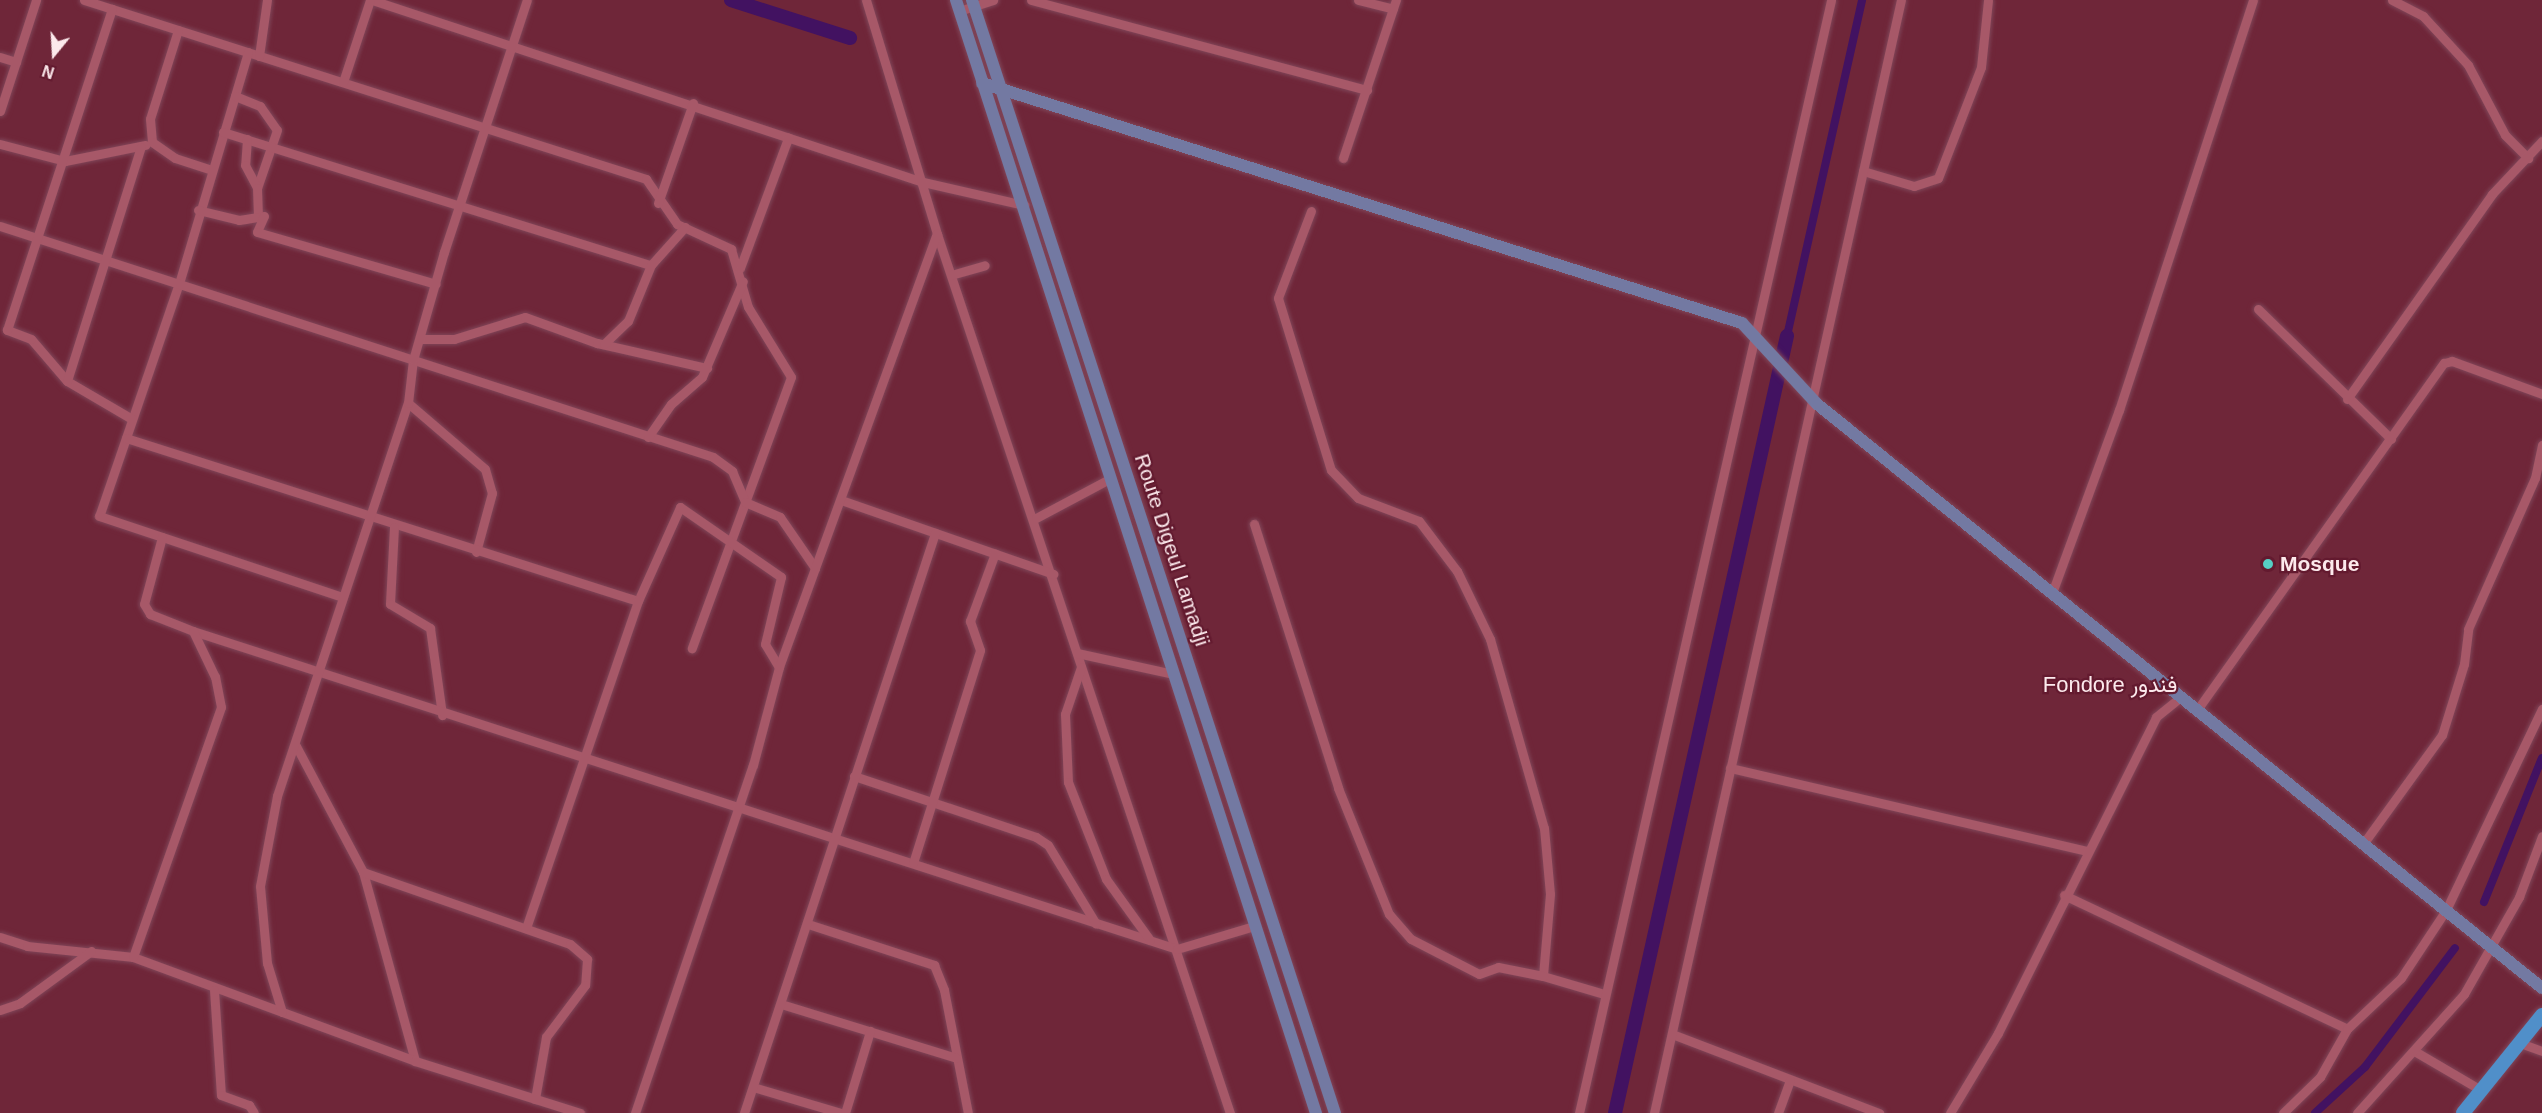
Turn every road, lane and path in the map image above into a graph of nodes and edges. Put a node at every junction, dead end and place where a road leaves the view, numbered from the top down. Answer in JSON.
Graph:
{"nodes":[{"id":1,"x":36,"y":0,"type":"edge"},
{"id":2,"x":84,"y":0,"type":"edge"},
{"id":3,"x":267,"y":0,"type":"edge"},
{"id":4,"x":371,"y":0,"type":"edge"},
{"id":5,"x":527,"y":0,"type":"edge"},
{"id":6,"x":866,"y":0,"type":"edge"},
{"id":7,"x":993,"y":0,"type":"edge"},
{"id":8,"x":1031,"y":0,"type":"edge"},
{"id":9,"x":1358,"y":0,"type":"edge"},
{"id":10,"x":1831,"y":0,"type":"edge"},
{"id":11,"x":1901,"y":0,"type":"edge"},
{"id":12,"x":1988,"y":0,"type":"edge"},
{"id":13,"x":2253,"y":0,"type":"edge"},
{"id":14,"x":2392,"y":0,"type":"edge"},
{"id":15,"x":973,"y":3,"type":"edge"},
{"id":16,"x":1394,"y":5,"type":"edge"},
{"id":17,"x":957,"y":6,"type":"edge"},
{"id":18,"x":112,"y":9,"type":"junction"},
{"id":19,"x":178,"y":30,"type":"junction"},
{"id":20,"x":514,"y":46,"type":"junction"},
{"id":21,"x":248,"y":52,"type":"junction"},
{"id":22,"x":259,"y":56,"type":"junction"},
{"id":23,"x":0,"y":57,"type":"edge"},
{"id":24,"x":16,"y":62,"type":"junction"},
{"id":25,"x":343,"y":82,"type":"junction"},
{"id":26,"x":982,"y":83,"type":"junction"},
{"id":27,"x":1001,"y":89,"type":"junction"},
{"id":28,"x":1367,"y":90,"type":"junction"},
{"id":29,"x":235,"y":96,"type":"junction"},
{"id":30,"x":693,"y":103,"type":"junction"},
{"id":31,"x":0,"y":111,"type":"edge"},
{"id":32,"x":487,"y":128,"type":"junction"},
{"id":33,"x":223,"y":132,"type":"junction"},
{"id":34,"x":788,"y":138,"type":"junction"},
{"id":35,"x":247,"y":139,"type":"junction"},
{"id":36,"x":2542,"y":141,"type":"edge"},
{"id":37,"x":152,"y":142,"type":"junction"},
{"id":38,"x":0,"y":144,"type":"edge"},
{"id":39,"x":141,"y":147,"type":"junction"},
{"id":40,"x":274,"y":148,"type":"junction"},
{"id":41,"x":1343,"y":158,"type":"dead end"},
{"id":42,"x":2529,"y":158,"type":"junction"},
{"id":43,"x":65,"y":161,"type":"junction"},
{"id":44,"x":211,"y":170,"type":"junction"},
{"id":45,"x":1863,"y":171,"type":"junction"},
{"id":46,"x":923,"y":182,"type":"junction"},
{"id":47,"x":256,"y":188,"type":"junction"},
{"id":48,"x":658,"y":204,"type":"junction"},
{"id":49,"x":1024,"y":205,"type":"junction"},
{"id":50,"x":462,"y":207,"type":"junction"},
{"id":51,"x":198,"y":210,"type":"junction"},
{"id":52,"x":1311,"y":211,"type":"dead end"},
{"id":53,"x":258,"y":216,"type":"junction"},
{"id":54,"x":0,"y":226,"type":"edge"},
{"id":55,"x":685,"y":228,"type":"junction"},
{"id":56,"x":937,"y":234,"type":"junction"},
{"id":57,"x":39,"y":237,"type":"junction"},
{"id":58,"x":107,"y":256,"type":"junction"},
{"id":59,"x":651,"y":265,"type":"junction"},
{"id":60,"x":985,"y":265,"type":"dead end"},
{"id":61,"x":740,"y":268,"type":"junction"},
{"id":62,"x":951,"y":275,"type":"junction"},
{"id":63,"x":743,"y":281,"type":"junction"},
{"id":64,"x":179,"y":283,"type":"junction"},
{"id":65,"x":436,"y":284,"type":"junction"},
{"id":66,"x":2258,"y":309,"type":"dead end"},
{"id":67,"x":420,"y":339,"type":"junction"},
{"id":68,"x":1756,"y":339,"type":"junction"},
{"id":69,"x":604,"y":344,"type":"junction"},
{"id":70,"x":413,"y":360,"type":"junction"},
{"id":71,"x":707,"y":368,"type":"junction"},
{"id":72,"x":67,"y":381,"type":"junction"},
{"id":73,"x":2542,"y":394,"type":"edge"},
{"id":74,"x":1807,"y":395,"type":"junction"},
{"id":75,"x":2347,"y":399,"type":"junction"},
{"id":76,"x":408,"y":403,"type":"junction"},
{"id":77,"x":132,"y":419,"type":"junction"},
{"id":78,"x":648,"y":436,"type":"junction"},
{"id":79,"x":126,"y":438,"type":"junction"},
{"id":80,"x":2391,"y":439,"type":"junction"},
{"id":81,"x":2542,"y":445,"type":"edge"},
{"id":82,"x":1109,"y":479,"type":"junction"},
{"id":83,"x":841,"y":500,"type":"junction"},
{"id":84,"x":746,"y":502,"type":"junction"},
{"id":85,"x":1036,"y":518,"type":"junction"},
{"id":86,"x":365,"y":519,"type":"junction"},
{"id":87,"x":1254,"y":524,"type":"dead end"},
{"id":88,"x":394,"y":527,"type":"junction"},
{"id":89,"x":935,"y":532,"type":"junction"},
{"id":90,"x":162,"y":537,"type":"junction"},
{"id":91,"x":730,"y":545,"type":"junction"},
{"id":92,"x":476,"y":552,"type":"junction"},
{"id":93,"x":995,"y":553,"type":"junction"},
{"id":94,"x":815,"y":568,"type":"junction"},
{"id":95,"x":1054,"y":574,"type":"junction"},
{"id":96,"x":2052,"y":593,"type":"junction"},
{"id":97,"x":342,"y":597,"type":"junction"},
{"id":98,"x":638,"y":601,"type":"junction"},
{"id":99,"x":193,"y":631,"type":"junction"},
{"id":100,"x":692,"y":648,"type":"dead end"},
{"id":101,"x":1077,"y":653,"type":"junction"},
{"id":102,"x":1081,"y":666,"type":"junction"},
{"id":103,"x":779,"y":667,"type":"junction"},
{"id":104,"x":319,"y":674,"type":"junction"},
{"id":105,"x":1173,"y":674,"type":"junction"},
{"id":106,"x":2181,"y":697,"type":"junction"},
{"id":107,"x":2542,"y":709,"type":"edge"},
{"id":108,"x":2197,"y":710,"type":"junction"},
{"id":109,"x":442,"y":715,"type":"junction"},
{"id":110,"x":295,"y":744,"type":"junction"},
{"id":111,"x":583,"y":759,"type":"junction"},
{"id":112,"x":1730,"y":768,"type":"junction"},
{"id":113,"x":854,"y":776,"type":"junction"},
{"id":114,"x":933,"y":801,"type":"junction"},
{"id":115,"x":739,"y":808,"type":"junction"},
{"id":116,"x":2542,"y":836,"type":"edge"},
{"id":117,"x":835,"y":837,"type":"junction"},
{"id":118,"x":2363,"y":844,"type":"junction"},
{"id":119,"x":2086,"y":851,"type":"junction"},
{"id":120,"x":914,"y":863,"type":"junction"},
{"id":121,"x":363,"y":872,"type":"junction"},
{"id":122,"x":2064,"y":895,"type":"junction"},
{"id":123,"x":2446,"y":910,"type":"junction"},
{"id":124,"x":808,"y":924,"type":"junction"},
{"id":125,"x":1096,"y":924,"type":"junction"},
{"id":126,"x":1254,"y":926,"type":"junction"},
{"id":127,"x":526,"y":928,"type":"junction"},
{"id":128,"x":0,"y":937,"type":"edge"},
{"id":129,"x":1150,"y":940,"type":"junction"},
{"id":130,"x":2493,"y":948,"type":"junction"},
{"id":131,"x":93,"y":949,"type":"junction"},
{"id":132,"x":1177,"y":949,"type":"junction"},
{"id":133,"x":133,"y":957,"type":"junction"},
{"id":134,"x":1543,"y":976,"type":"junction"},
{"id":135,"x":2542,"y":988,"type":"edge"},
{"id":136,"x":214,"y":990,"type":"junction"},
{"id":137,"x":1604,"y":994,"type":"junction"},
{"id":138,"x":782,"y":1004,"type":"junction"},
{"id":139,"x":0,"y":1010,"type":"edge"},
{"id":140,"x":282,"y":1012,"type":"junction"},
{"id":141,"x":2542,"y":1015,"type":"edge"},
{"id":142,"x":2348,"y":1029,"type":"junction"},
{"id":143,"x":870,"y":1031,"type":"junction"},
{"id":144,"x":1672,"y":1034,"type":"junction"},
{"id":145,"x":2520,"y":1043,"type":"junction"},
{"id":146,"x":2542,"y":1051,"type":"edge"},
{"id":147,"x":2416,"y":1052,"type":"junction"},
{"id":148,"x":956,"y":1058,"type":"junction"},
{"id":149,"x":415,"y":1061,"type":"junction"},
{"id":150,"x":1790,"y":1080,"type":"junction"},
{"id":151,"x":753,"y":1087,"type":"junction"},
{"id":152,"x":2481,"y":1090,"type":"junction"},
{"id":153,"x":535,"y":1099,"type":"junction"},
{"id":154,"x":254,"y":1113,"type":"edge"},
{"id":155,"x":580,"y":1113,"type":"edge"},
{"id":156,"x":634,"y":1113,"type":"edge"},
{"id":157,"x":744,"y":1113,"type":"edge"},
{"id":158,"x":841,"y":1113,"type":"edge"},
{"id":159,"x":845,"y":1113,"type":"edge"},
{"id":160,"x":968,"y":1113,"type":"edge"},
{"id":161,"x":1230,"y":1113,"type":"edge"},
{"id":162,"x":1316,"y":1113,"type":"edge"},
{"id":163,"x":1335,"y":1113,"type":"edge"},
{"id":164,"x":1579,"y":1113,"type":"edge"},
{"id":165,"x":1654,"y":1113,"type":"edge"},
{"id":166,"x":1778,"y":1113,"type":"edge"},
{"id":167,"x":1879,"y":1113,"type":"edge"},
{"id":168,"x":1950,"y":1113,"type":"edge"},
{"id":169,"x":2283,"y":1113,"type":"edge"},
{"id":170,"x":2357,"y":1113,"type":"edge"},
{"id":171,"x":2463,"y":1113,"type":"edge"}],
"edges":[{"from":1,"to":24,"type":"street"},
{"from":2,"to":18,"type":"street"},
{"from":3,"to":22,"type":"street"},
{"from":4,"to":20,"type":"street"},
{"from":4,"to":25,"type":"street"},
{"from":5,"to":20,"type":"street"},
{"from":6,"to":46,"type":"street"},
{"from":7,"to":15,"type":"street"},
{"from":8,"to":28,"type":"street"},
{"from":9,"to":16,"type":"street"},
{"from":10,"to":68,"type":"street"},
{"from":11,"to":45,"type":"street"},
{"from":12,"to":45,"type":"street"},
{"from":13,"to":96,"type":"street"},
{"from":14,"to":42,"type":"street"},
{"from":15,"to":17,"type":"street"},
{"from":15,"to":27,"type":"main road","name":"Route Digeul Lamadji"},
{"from":16,"to":28,"type":"street"},
{"from":17,"to":26,"type":"main road","name":"Route Digeul Lamadji"},
{"from":18,"to":19,"type":"street"},
{"from":18,"to":43,"type":"street"},
{"from":19,"to":21,"type":"street"},
{"from":19,"to":37,"type":"street"},
{"from":20,"to":30,"type":"street"},
{"from":20,"to":32,"type":"street"},
{"from":21,"to":22,"type":"street"},
{"from":21,"to":29,"type":"street"},
{"from":22,"to":25,"type":"street"},
{"from":23,"to":24,"type":"street"},
{"from":24,"to":31,"type":"street"},
{"from":25,"to":32,"type":"street"},
{"from":26,"to":27,"type":"main road"},
{"from":26,"to":49,"type":"main road","name":"Route Digeul Lamadji"},
{"from":27,"to":68,"type":"main road"},
{"from":27,"to":163,"type":"main road","name":"Route Digeul Lamadji"},
{"from":28,"to":41,"type":"street"},
{"from":29,"to":33,"type":"street"},
{"from":29,"to":40,"type":"street"},
{"from":30,"to":34,"type":"street"},
{"from":30,"to":48,"type":"street"},
{"from":32,"to":48,"type":"street"},
{"from":32,"to":50,"type":"street"},
{"from":33,"to":35,"type":"street"},
{"from":33,"to":44,"type":"street"},
{"from":34,"to":46,"type":"street"},
{"from":34,"to":61,"type":"street"},
{"from":35,"to":40,"type":"street"},
{"from":35,"to":47,"type":"street"},
{"from":36,"to":42,"type":"street"},
{"from":37,"to":39,"type":"street"},
{"from":37,"to":44,"type":"street"},
{"from":38,"to":43,"type":"street"},
{"from":39,"to":43,"type":"street"},
{"from":39,"to":58,"type":"street"},
{"from":40,"to":47,"type":"street"},
{"from":40,"to":50,"type":"street"},
{"from":42,"to":75,"type":"street"},
{"from":43,"to":57,"type":"street"},
{"from":44,"to":51,"type":"street"},
{"from":45,"to":74,"type":"street"},
{"from":46,"to":49,"type":"street"},
{"from":46,"to":56,"type":"street"},
{"from":47,"to":53,"type":"street"},
{"from":48,"to":55,"type":"street"},
{"from":49,"to":82,"type":"main road","name":"Route Digeul Lamadji"},
{"from":50,"to":59,"type":"street"},
{"from":50,"to":65,"type":"street"},
{"from":51,"to":53,"type":"street"},
{"from":51,"to":64,"type":"street"},
{"from":52,"to":134,"type":"street"},
{"from":53,"to":65,"type":"street"},
{"from":54,"to":57,"type":"street"},
{"from":55,"to":59,"type":"street"},
{"from":55,"to":61,"type":"street"},
{"from":56,"to":62,"type":"street"},
{"from":56,"to":83,"type":"street"},
{"from":57,"to":58,"type":"street"},
{"from":57,"to":72,"type":"street"},
{"from":58,"to":64,"type":"street"},
{"from":58,"to":72,"type":"street"},
{"from":59,"to":69,"type":"street"},
{"from":60,"to":62,"type":"street"},
{"from":61,"to":63,"type":"street"},
{"from":62,"to":85,"type":"street"},
{"from":63,"to":71,"type":"street"},
{"from":63,"to":84,"type":"street"},
{"from":64,"to":70,"type":"street"},
{"from":64,"to":77,"type":"street"},
{"from":65,"to":67,"type":"street"},
{"from":66,"to":75,"type":"street"},
{"from":67,"to":69,"type":"street"},
{"from":67,"to":70,"type":"street"},
{"from":68,"to":74,"type":"main road"},
{"from":68,"to":137,"type":"street"},
{"from":69,"to":71,"type":"street"},
{"from":70,"to":76,"type":"street"},
{"from":70,"to":78,"type":"street"},
{"from":71,"to":78,"type":"street"},
{"from":72,"to":77,"type":"street"},
{"from":73,"to":80,"type":"street"},
{"from":74,"to":96,"type":"main road"},
{"from":74,"to":112,"type":"street"},
{"from":75,"to":80,"type":"street"},
{"from":76,"to":86,"type":"street"},
{"from":76,"to":92,"type":"street"},
{"from":77,"to":79,"type":"street"},
{"from":78,"to":84,"type":"street"},
{"from":79,"to":86,"type":"street"},
{"from":79,"to":90,"type":"street"},
{"from":80,"to":108,"type":"street"},
{"from":81,"to":118,"type":"street"},
{"from":82,"to":85,"type":"street"},
{"from":82,"to":105,"type":"main road","name":"Route Digeul Lamadji"},
{"from":83,"to":89,"type":"street"},
{"from":83,"to":94,"type":"street"},
{"from":84,"to":91,"type":"street"},
{"from":84,"to":94,"type":"street"},
{"from":85,"to":95,"type":"street"},
{"from":86,"to":88,"type":"street"},
{"from":86,"to":97,"type":"street"},
{"from":87,"to":134,"type":"street"},
{"from":88,"to":92,"type":"street"},
{"from":88,"to":109,"type":"street"},
{"from":89,"to":93,"type":"street"},
{"from":89,"to":113,"type":"street"},
{"from":90,"to":97,"type":"street"},
{"from":90,"to":99,"type":"street"},
{"from":91,"to":98,"type":"street"},
{"from":91,"to":100,"type":"street"},
{"from":91,"to":103,"type":"street"},
{"from":92,"to":98,"type":"street"},
{"from":93,"to":95,"type":"street"},
{"from":93,"to":114,"type":"street"},
{"from":94,"to":103,"type":"street"},
{"from":95,"to":101,"type":"street"},
{"from":96,"to":106,"type":"main road"},
{"from":97,"to":104,"type":"street"},
{"from":98,"to":111,"type":"street"},
{"from":99,"to":104,"type":"street"},
{"from":99,"to":133,"type":"street"},
{"from":101,"to":102,"type":"street"},
{"from":101,"to":105,"type":"street"},
{"from":102,"to":129,"type":"street"},
{"from":102,"to":132,"type":"street"},
{"from":103,"to":115,"type":"street"},
{"from":104,"to":109,"type":"street"},
{"from":104,"to":110,"type":"street"},
{"from":105,"to":126,"type":"main road","name":"Route Digeul Lamadji"},
{"from":106,"to":108,"type":"main road"},
{"from":106,"to":119,"type":"street"},
{"from":107,"to":123,"type":"street"},
{"from":108,"to":118,"type":"main road"},
{"from":109,"to":111,"type":"street"},
{"from":110,"to":121,"type":"street"},
{"from":110,"to":140,"type":"street"},
{"from":111,"to":115,"type":"street"},
{"from":111,"to":127,"type":"street"},
{"from":112,"to":119,"type":"street"},
{"from":112,"to":144,"type":"street"},
{"from":113,"to":114,"type":"street"},
{"from":113,"to":117,"type":"street"},
{"from":114,"to":120,"type":"street"},
{"from":114,"to":125,"type":"street"},
{"from":115,"to":117,"type":"street"},
{"from":115,"to":156,"type":"street"},
{"from":116,"to":130,"type":"street"},
{"from":117,"to":120,"type":"street"},
{"from":117,"to":124,"type":"street"},
{"from":118,"to":123,"type":"main road"},
{"from":119,"to":122,"type":"street"},
{"from":120,"to":125,"type":"street"},
{"from":121,"to":127,"type":"street"},
{"from":121,"to":149,"type":"street"},
{"from":122,"to":142,"type":"street"},
{"from":122,"to":168,"type":"street"},
{"from":123,"to":130,"type":"main road"},
{"from":123,"to":142,"type":"street"},
{"from":124,"to":138,"type":"street"},
{"from":124,"to":148,"type":"street"},
{"from":125,"to":129,"type":"street"},
{"from":126,"to":132,"type":"street"},
{"from":126,"to":162,"type":"main road","name":"Route Digeul Lamadji"},
{"from":127,"to":153,"type":"street"},
{"from":128,"to":131,"type":"street"},
{"from":129,"to":132,"type":"street"},
{"from":130,"to":135,"type":"main road"},
{"from":130,"to":147,"type":"street"},
{"from":131,"to":133,"type":"street"},
{"from":131,"to":139,"type":"street"},
{"from":132,"to":161,"type":"street"},
{"from":133,"to":136,"type":"street"},
{"from":134,"to":137,"type":"street"},
{"from":136,"to":140,"type":"street"},
{"from":136,"to":154,"type":"street"},
{"from":137,"to":164,"type":"street"},
{"from":138,"to":143,"type":"street"},
{"from":138,"to":151,"type":"street"},
{"from":140,"to":149,"type":"street"},
{"from":141,"to":145,"type":"highway"},
{"from":142,"to":169,"type":"street"},
{"from":143,"to":148,"type":"street"},
{"from":143,"to":159,"type":"street"},
{"from":144,"to":150,"type":"street"},
{"from":144,"to":165,"type":"street"},
{"from":145,"to":146,"type":"street"},
{"from":145,"to":152,"type":"highway"},
{"from":147,"to":152,"type":"street"},
{"from":147,"to":170,"type":"street"},
{"from":148,"to":160,"type":"street"},
{"from":149,"to":153,"type":"street"},
{"from":150,"to":166,"type":"street"},
{"from":150,"to":167,"type":"street"},
{"from":151,"to":157,"type":"street"},
{"from":151,"to":158,"type":"street"},
{"from":152,"to":171,"type":"highway"},
{"from":153,"to":155,"type":"street"}]}
